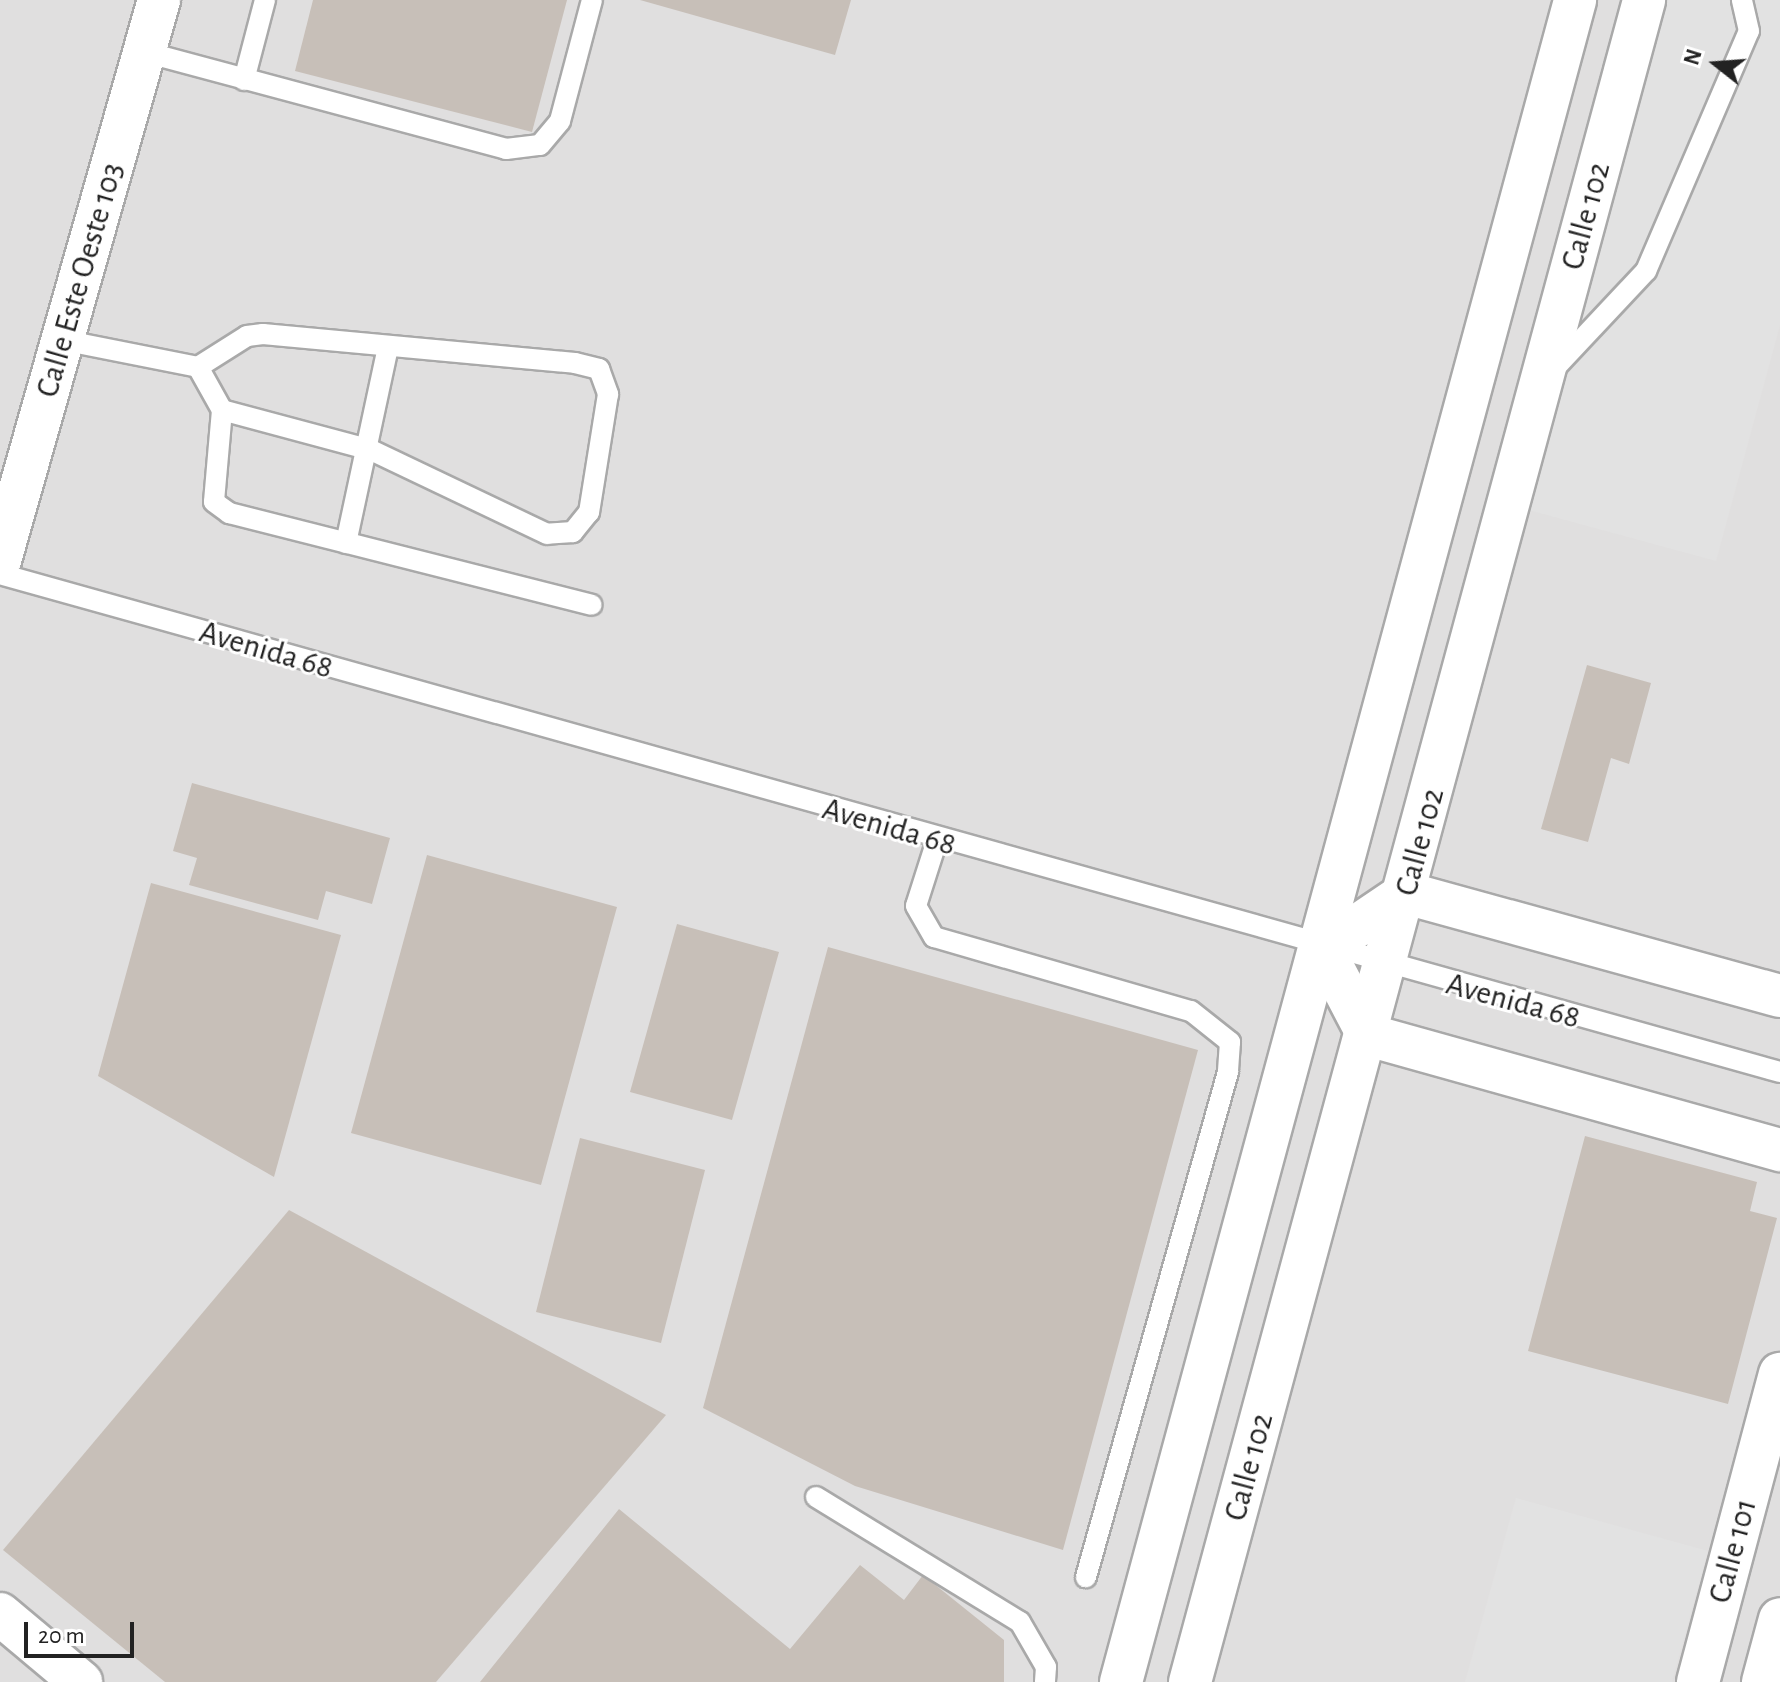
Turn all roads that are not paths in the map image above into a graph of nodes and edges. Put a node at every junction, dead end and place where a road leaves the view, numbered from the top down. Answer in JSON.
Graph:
{"nodes":[{"id":1,"x":159,"y":0,"type":"edge"},
{"id":2,"x":265,"y":0,"type":"edge"},
{"id":3,"x":592,"y":0,"type":"edge"},
{"id":4,"x":1575,"y":0,"type":"edge"},
{"id":5,"x":1644,"y":0,"type":"edge"},
{"id":6,"x":1742,"y":0,"type":"edge"},
{"id":7,"x":145,"y":52,"type":"junction"},
{"id":8,"x":244,"y":80,"type":"junction"},
{"id":9,"x":62,"y":340,"type":"junction"},
{"id":10,"x":388,"y":347,"type":"junction"},
{"id":11,"x":198,"y":367,"type":"junction"},
{"id":12,"x":1542,"y":381,"type":"junction"},
{"id":13,"x":222,"y":410,"type":"junction"},
{"id":14,"x":371,"y":450,"type":"junction"},
{"id":15,"x":346,"y":543,"type":"junction"},
{"id":16,"x":0,"y":560,"type":"edge"},
{"id":17,"x":0,"y":574,"type":"edge"},
{"id":18,"x":592,"y":605,"type":"dead end"},
{"id":19,"x":937,"y":840,"type":"junction"},
{"id":20,"x":1406,"y":893,"type":"junction"},
{"id":21,"x":1323,"y":949,"type":"junction"},
{"id":22,"x":1387,"y":967,"type":"junction"},
{"id":23,"x":1780,"y":996,"type":"edge"},
{"id":24,"x":1368,"y":1035,"type":"junction"},
{"id":25,"x":1780,"y":1072,"type":"edge"},
{"id":26,"x":1780,"y":1150,"type":"edge"},
{"id":27,"x":1780,"y":1374,"type":"edge"},
{"id":28,"x":816,"y":1497,"type":"dead end"},
{"id":29,"x":1086,"y":1577,"type":"dead end"},
{"id":30,"x":0,"y":1614,"type":"edge"},
{"id":31,"x":1780,"y":1619,"type":"edge"},
{"id":32,"x":81,"y":1682,"type":"edge"},
{"id":33,"x":1045,"y":1682,"type":"edge"},
{"id":34,"x":1121,"y":1682,"type":"edge"},
{"id":35,"x":1190,"y":1682,"type":"edge"},
{"id":36,"x":1698,"y":1682,"type":"edge"},
{"id":37,"x":1763,"y":1682,"type":"edge"}],
"edges":[{"from":1,"to":7,"type":"street","name":"Calle Este Oeste 103"},
{"from":2,"to":8,"type":"lane"},
{"from":3,"to":8,"type":"lane"},
{"from":4,"to":21,"type":"street","name":"Calle 102"},
{"from":5,"to":12,"type":"street","name":"Calle 102"},
{"from":6,"to":12,"type":"lane"},
{"from":7,"to":8,"type":"lane"},
{"from":7,"to":9,"type":"street","name":"Calle Este Oeste 103"},
{"from":9,"to":11,"type":"lane"},
{"from":9,"to":16,"type":"street","name":"Calle Este Oeste 103"},
{"from":10,"to":11,"type":"lane"},
{"from":10,"to":14,"type":"lane"},
{"from":10,"to":14,"type":"lane"},
{"from":11,"to":13,"type":"lane"},
{"from":12,"to":20,"type":"street","name":"Calle 102"},
{"from":13,"to":14,"type":"lane"},
{"from":13,"to":15,"type":"lane"},
{"from":14,"to":15,"type":"lane"},
{"from":15,"to":18,"type":"lane"},
{"from":17,"to":19,"type":"lane","name":"Avenida 68"},
{"from":19,"to":21,"type":"lane","name":"Avenida 68"},
{"from":19,"to":29,"type":"lane"},
{"from":20,"to":21,"type":"street"},
{"from":20,"to":22,"type":"street","name":"Calle 102"},
{"from":20,"to":23,"type":"street"},
{"from":21,"to":22,"type":"lane","name":"Avenida 68"},
{"from":21,"to":24,"type":"street"},
{"from":21,"to":34,"type":"street","name":"Calle 102"},
{"from":22,"to":24,"type":"street","name":"Calle 102"},
{"from":22,"to":25,"type":"lane","name":"Avenida 68"},
{"from":24,"to":26,"type":"street"},
{"from":24,"to":35,"type":"street","name":"Calle 102"},
{"from":27,"to":36,"type":"street","name":"Calle 101"},
{"from":28,"to":33,"type":"lane"},
{"from":30,"to":32,"type":"street"},
{"from":31,"to":37,"type":"street","name":"Calle 101"}]}
